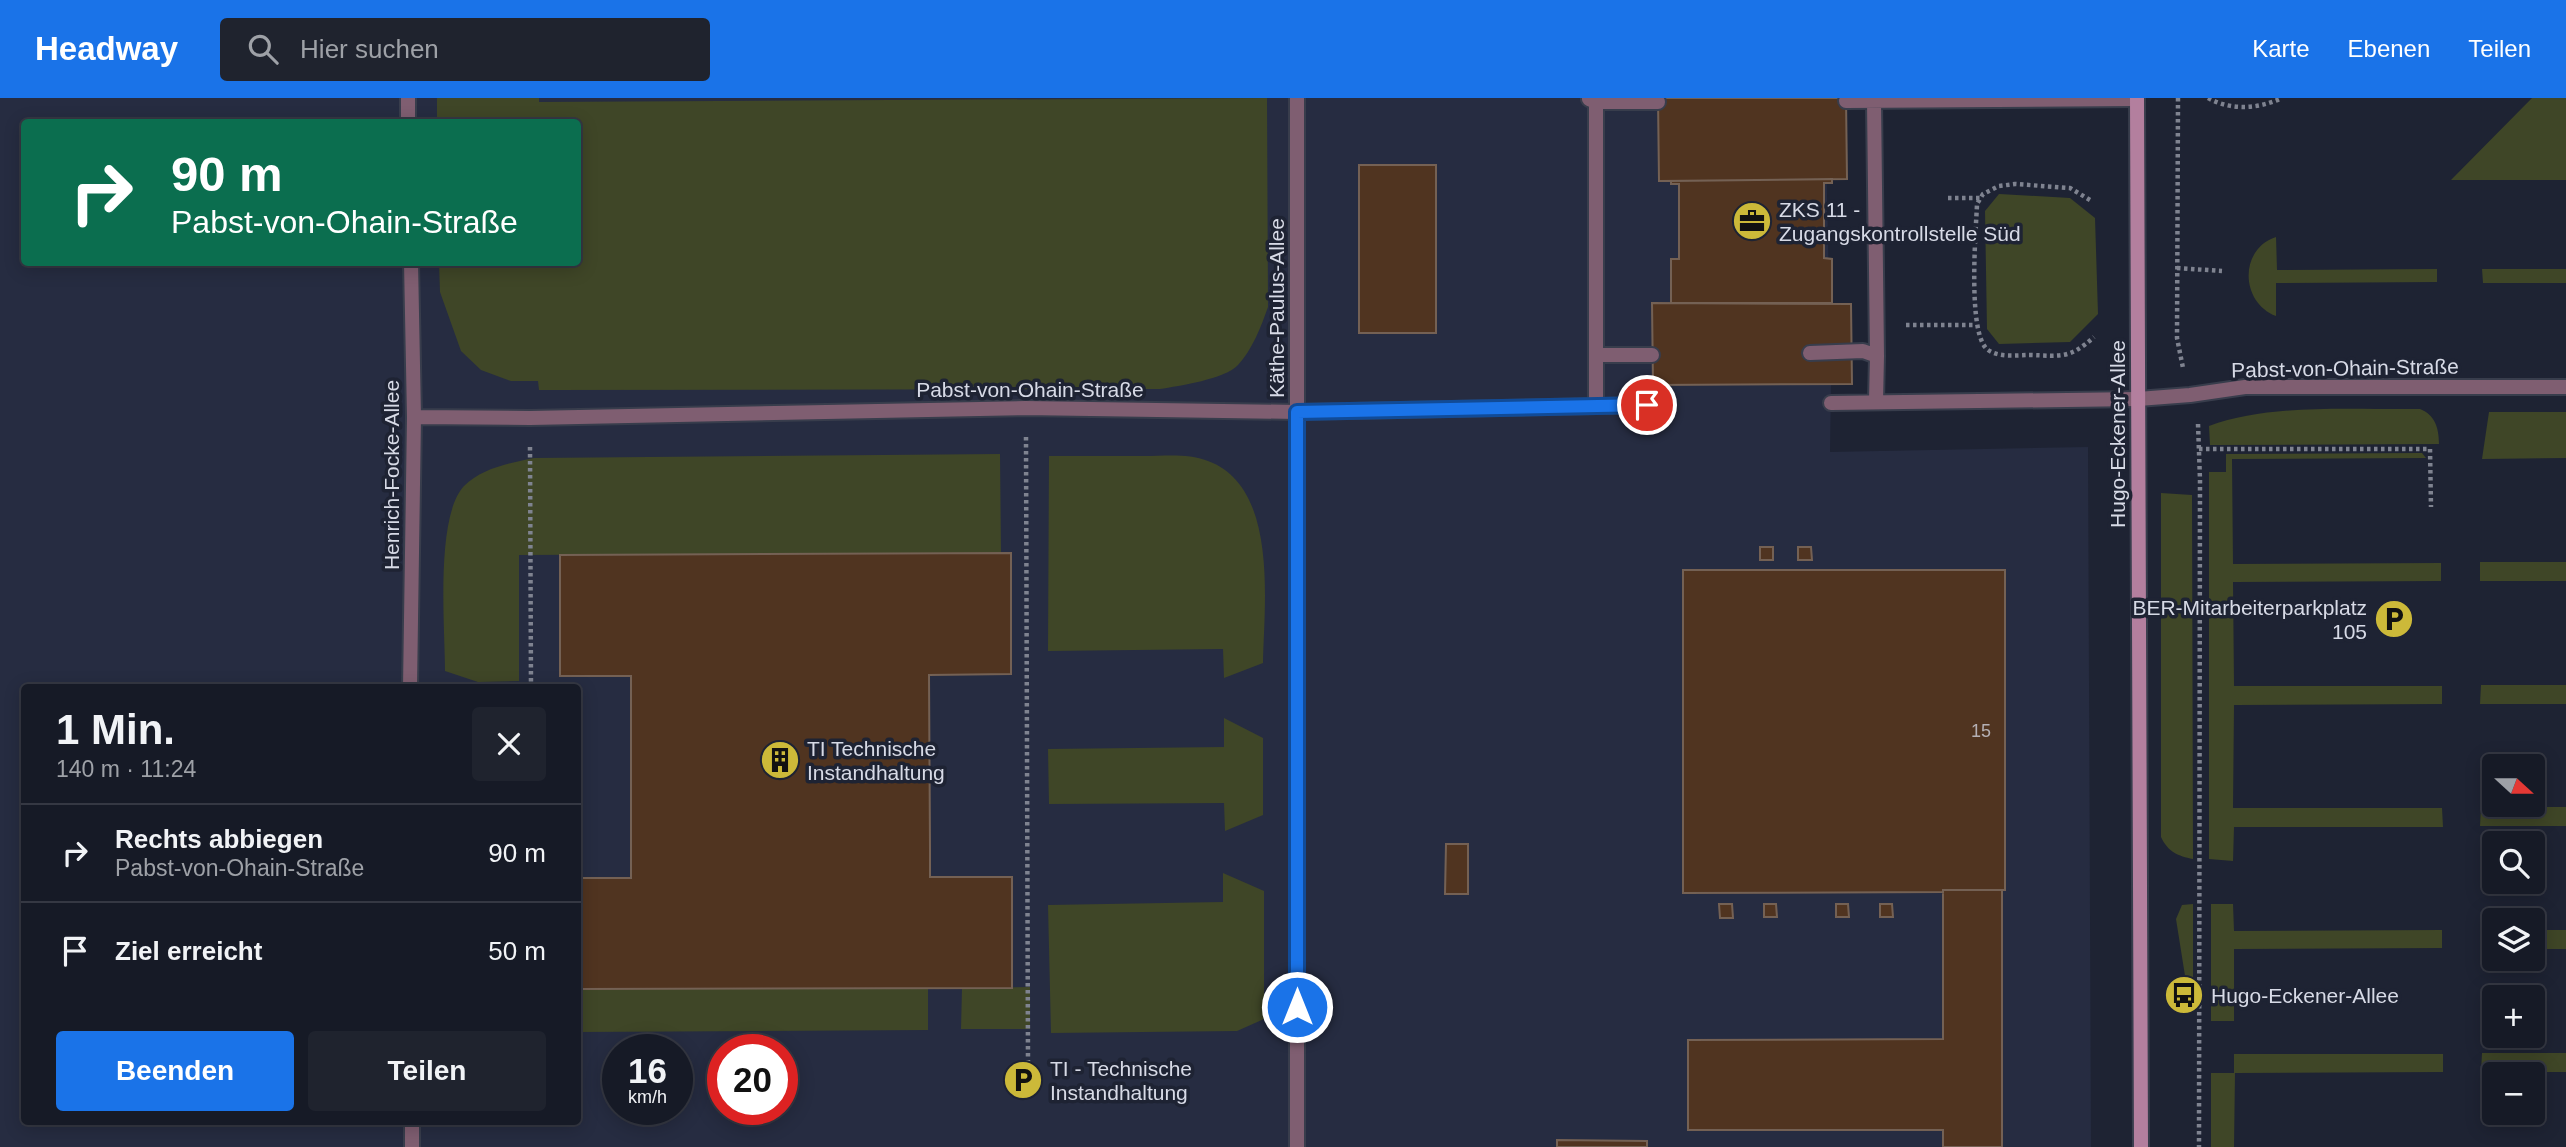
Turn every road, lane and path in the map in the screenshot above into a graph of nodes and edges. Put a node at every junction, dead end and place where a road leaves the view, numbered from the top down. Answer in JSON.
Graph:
{"nodes":[{"id":1,"x":408,"y":98,"type":"edge"},
{"id":2,"x":1297,"y":98,"type":"edge"},
{"id":3,"x":2178,"y":98,"type":"edge"},
{"id":4,"x":2208,"y":98,"type":"edge"},
{"id":5,"x":2282,"y":98,"type":"edge"},
{"id":6,"x":2137,"y":99,"type":"edge"},
{"id":7,"x":1592,"y":100,"type":"edge"},
{"id":8,"x":1846,"y":101,"type":"dead end"},
{"id":9,"x":1874,"y":101,"type":"junction"},
{"id":10,"x":1658,"y":102,"type":"dead end"},
{"id":11,"x":408,"y":119,"type":"edge"},
{"id":12,"x":1948,"y":198,"type":"dead end"},
{"id":13,"x":1980,"y":198,"type":"junction"},
{"id":14,"x":2090,"y":200,"type":"dead end"},
{"id":15,"x":411,"y":266,"type":"edge"},
{"id":16,"x":2177,"y":268,"type":"junction"},
{"id":17,"x":2222,"y":271,"type":"dead end"},
{"id":18,"x":1877,"y":324,"type":"junction"},
{"id":19,"x":1976,"y":325,"type":"junction"},
{"id":20,"x":2094,"y":337,"type":"dead end"},
{"id":21,"x":1810,"y":353,"type":"dead end"},
{"id":22,"x":1597,"y":355,"type":"junction"},
{"id":23,"x":1652,"y":355,"type":"dead end"},
{"id":24,"x":1877,"y":356,"type":"junction"},
{"id":25,"x":2566,"y":387,"type":"edge"},
{"id":26,"x":2190,"y":395,"type":"junction"},
{"id":27,"x":2138,"y":399,"type":"junction"},
{"id":28,"x":1876,"y":401,"type":"junction"},
{"id":29,"x":1831,"y":403,"type":"dead end"},
{"id":30,"x":1596,"y":405,"type":"junction"},
{"id":31,"x":1647,"y":405,"type":"dead end"},
{"id":32,"x":1026,"y":408,"type":"junction"},
{"id":33,"x":1297,"y":412,"type":"junction"},
{"id":34,"x":414,"y":416,"type":"junction"},
{"id":35,"x":530,"y":418,"type":"junction"},
{"id":36,"x":2199,"y":449,"type":"junction"},
{"id":37,"x":2431,"y":507,"type":"dead end"},
{"id":38,"x":410,"y":684,"type":"edge"},
{"id":39,"x":531,"y":684,"type":"edge"},
{"id":40,"x":2184,"y":995,"type":"dead end"},
{"id":41,"x":2200,"y":995,"type":"junction"},
{"id":42,"x":1028,"y":1063,"type":"dead end"},
{"id":43,"x":412,"y":1125,"type":"edge"},
{"id":44,"x":412,"y":1147,"type":"edge"},
{"id":45,"x":1297,"y":1147,"type":"edge"},
{"id":46,"x":2141,"y":1147,"type":"edge"},
{"id":47,"x":2199,"y":1147,"type":"edge"}],
"edges":[{"from":1,"to":11,"type":"street"},
{"from":2,"to":33,"type":"street","name":"Käthe-Paulus-Allee"},
{"from":3,"to":16,"type":"path"},
{"from":4,"to":5,"type":"path"},
{"from":6,"to":9,"type":"street"},
{"from":6,"to":27,"type":"street","name":"Hugo-Eckener-Allee"},
{"from":7,"to":10,"type":"street"},
{"from":7,"to":22,"type":"street"},
{"from":8,"to":9,"type":"street"},
{"from":9,"to":18,"type":"street"},
{"from":12,"to":13,"type":"path"},
{"from":13,"to":14,"type":"path"},
{"from":13,"to":19,"type":"path"},
{"from":15,"to":34,"type":"street","name":"Henrich-Focke-Allee"},
{"from":16,"to":17,"type":"path"},
{"from":16,"to":26,"type":"path"},
{"from":18,"to":19,"type":"path"},
{"from":18,"to":24,"type":"street"},
{"from":19,"to":20,"type":"path"},
{"from":21,"to":24,"type":"street"},
{"from":22,"to":23,"type":"street"},
{"from":22,"to":30,"type":"street"},
{"from":24,"to":28,"type":"street"},
{"from":25,"to":26,"type":"street","name":"Pabst-von-Ohain-Straße"},
{"from":26,"to":27,"type":"street","name":"Pabst-von-Ohain-Straße"},
{"from":26,"to":36,"type":"path"},
{"from":27,"to":28,"type":"street","name":"Pabst-von-Ohain-Straße"},
{"from":27,"to":46,"type":"street","name":"Hugo-Eckener-Allee"},
{"from":28,"to":29,"type":"street","name":"Pabst-von-Ohain-Straße"},
{"from":30,"to":31,"type":"street","name":"Pabst-von-Ohain-Straße"},
{"from":30,"to":33,"type":"street","name":"Pabst-von-Ohain-Straße"},
{"from":32,"to":33,"type":"street","name":"Pabst-von-Ohain-Straße"},
{"from":32,"to":35,"type":"street","name":"Pabst-von-Ohain-Straße"},
{"from":32,"to":42,"type":"path"},
{"from":33,"to":45,"type":"street","name":"Käthe-Paulus-Allee"},
{"from":34,"to":35,"type":"street","name":"Pabst-von-Ohain-Straße"},
{"from":34,"to":38,"type":"street","name":"Henrich-Focke-Allee"},
{"from":35,"to":39,"type":"path"},
{"from":36,"to":37,"type":"path"},
{"from":36,"to":41,"type":"path"},
{"from":40,"to":41,"type":"path"},
{"from":41,"to":47,"type":"path"},
{"from":43,"to":44,"type":"street"}]}
